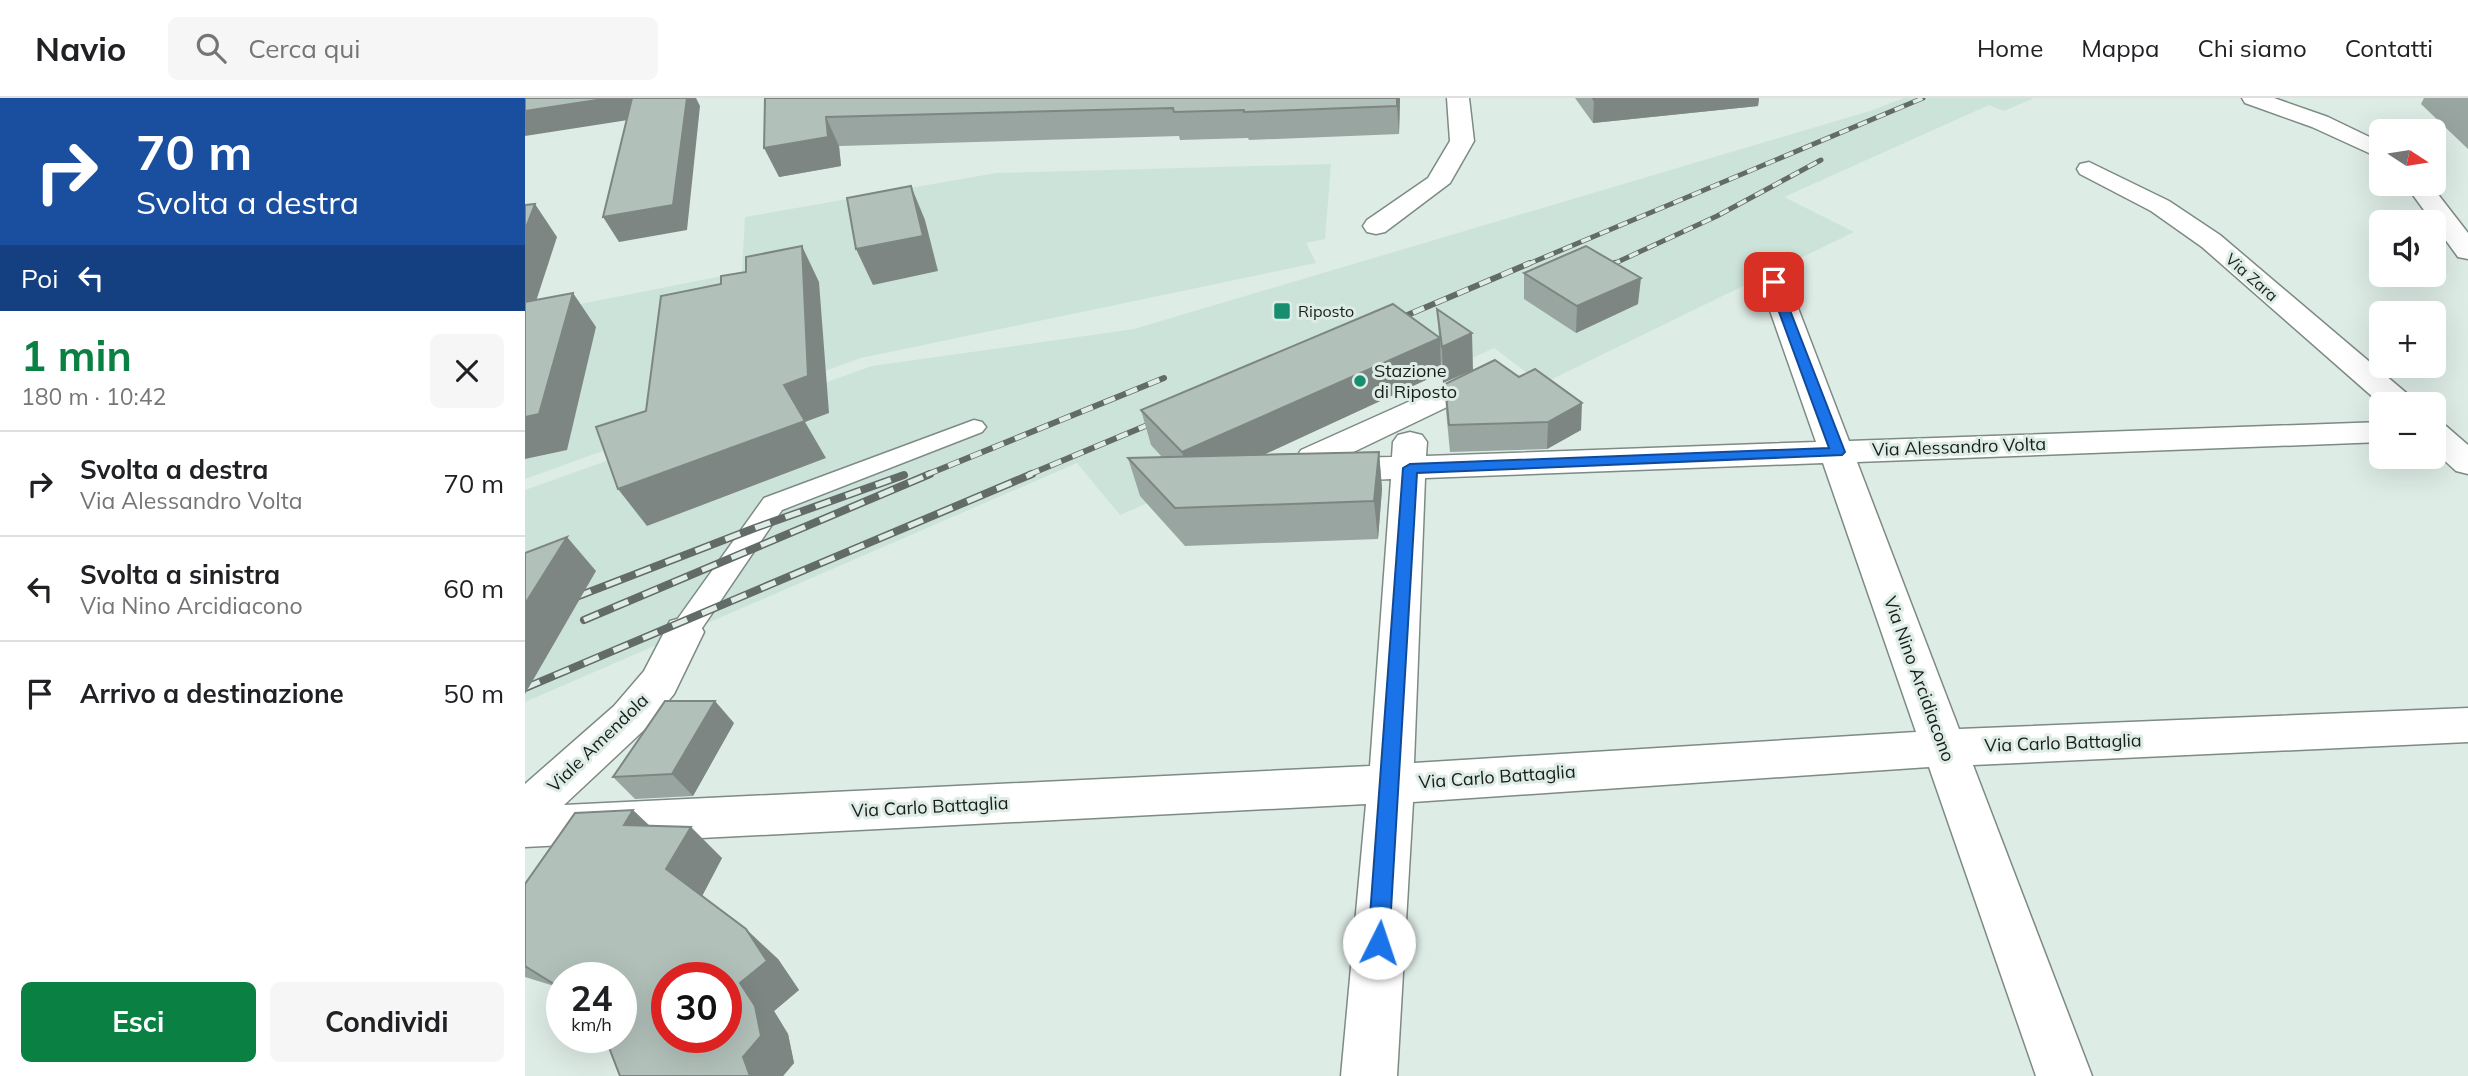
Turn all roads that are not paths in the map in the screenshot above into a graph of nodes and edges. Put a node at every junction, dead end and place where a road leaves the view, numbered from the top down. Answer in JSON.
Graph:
{"nodes":[{"id":1,"x":1458,"y":98,"type":"edge"},
{"id":2,"x":2253,"y":98,"type":"edge"},
{"id":3,"x":2369,"y":146,"type":"edge"},
{"id":4,"x":2089,"y":169,"type":"dead end"},
{"id":5,"x":2426,"y":196,"type":"edge"},
{"id":6,"x":1376,"y":226,"type":"dead end"},
{"id":7,"x":2468,"y":251,"type":"edge"},
{"id":8,"x":1774,"y":282,"type":"dead end"},
{"id":9,"x":1486,"y":376,"type":"edge"},
{"id":10,"x":2386,"y":392,"type":"edge"},
{"id":11,"x":1411,"y":414,"type":"junction"},
{"id":12,"x":974,"y":427,"type":"dead end"},
{"id":13,"x":2468,"y":428,"type":"edge"},
{"id":14,"x":2446,"y":431,"type":"edge"},
{"id":15,"x":2369,"y":432,"type":"edge"},
{"id":16,"x":2446,"y":443,"type":"edge"},
{"id":17,"x":1837,"y":452,"type":"junction"},
{"id":18,"x":2468,"y":463,"type":"edge"},
{"id":19,"x":1410,"y":468,"type":"junction"},
{"id":20,"x":684,"y":632,"type":"joint"},
{"id":21,"x":2468,"y":725,"type":"edge"},
{"id":22,"x":1944,"y":748,"type":"junction"},
{"id":23,"x":1391,"y":784,"type":"junction"},
{"id":24,"x":525,"y":812,"type":"edge"},
{"id":25,"x":525,"y":827,"type":"edge"},
{"id":26,"x":1369,"y":1076,"type":"edge"},
{"id":27,"x":2064,"y":1076,"type":"edge"}],
"edges":[{"from":1,"to":6,"type":"street"},
{"from":2,"to":3,"type":"street"},
{"from":4,"to":10,"type":"street","name":"Via Zara"},
{"from":5,"to":7,"type":"street"},
{"from":8,"to":17,"type":"street","name":"Via Nino Arcidiacono"},
{"from":9,"to":11,"type":"street"},
{"from":11,"to":19,"type":"street"},
{"from":11,"to":19,"type":"street","name":"Via Alessandro Volta"},
{"from":12,"to":20,"type":"lane"},
{"from":13,"to":14,"type":"street"},
{"from":15,"to":17,"type":"street","name":"Via Alessandro Volta"},
{"from":16,"to":18,"type":"street"},
{"from":17,"to":19,"type":"street","name":"Via Alessandro Volta"},
{"from":17,"to":22,"type":"street","name":"Via Nino Arcidiacono"},
{"from":19,"to":23,"type":"street"},
{"from":20,"to":24,"type":"street","name":"Viale Amendola"},
{"from":21,"to":22,"type":"street","name":"Via Carlo Battaglia"},
{"from":22,"to":23,"type":"street","name":"Via Carlo Battaglia"},
{"from":22,"to":27,"type":"street","name":"Via Nino Arcidiacono"},
{"from":23,"to":25,"type":"street","name":"Via Carlo Battaglia"},
{"from":23,"to":26,"type":"street"}]}
